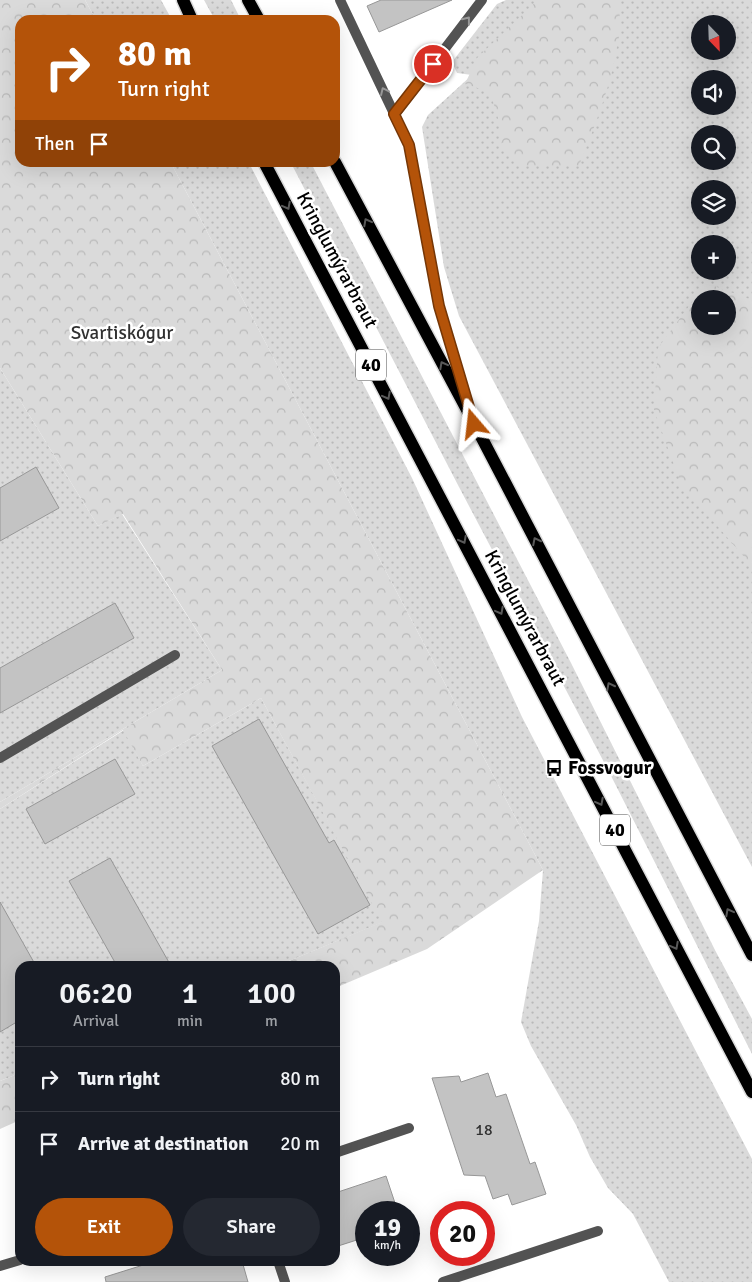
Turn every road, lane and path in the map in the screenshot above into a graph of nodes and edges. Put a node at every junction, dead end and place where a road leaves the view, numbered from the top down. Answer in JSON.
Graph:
{"nodes":[{"id":1,"x":183,"y":0,"type":"edge"},
{"id":2,"x":248,"y":0,"type":"edge"},
{"id":3,"x":340,"y":0,"type":"edge"},
{"id":4,"x":482,"y":0,"type":"edge"},
{"id":5,"x":190,"y":15,"type":"edge"},
{"id":6,"x":256,"y":15,"type":"edge"},
{"id":7,"x":394,"y":114,"type":"junction"},
{"id":8,"x":267,"y":167,"type":"edge"},
{"id":9,"x":338,"y":167,"type":"edge"},
{"id":10,"x":474,"y":424,"type":"junction"},
{"id":11,"x":175,"y":655,"type":"dead end"},
{"id":12,"x":0,"y":758,"type":"edge"},
{"id":13,"x":752,"y":955,"type":"edge"},
{"id":14,"x":752,"y":1092,"type":"edge"},
{"id":15,"x":409,"y":1128,"type":"dead end"},
{"id":16,"x":340,"y":1151,"type":"edge"},
{"id":17,"x":598,"y":1232,"type":"dead end"},
{"id":18,"x":15,"y":1262,"type":"edge"},
{"id":19,"x":0,"y":1266,"type":"edge"},
{"id":20,"x":280,"y":1266,"type":"edge"},
{"id":21,"x":285,"y":1282,"type":"edge"},
{"id":22,"x":443,"y":1282,"type":"edge"}],
"edges":[{"from":1,"to":5,"type":"main road"},
{"from":2,"to":6,"type":"main road"},
{"from":7,"to":3,"type":"street","one_way":true},
{"from":7,"to":4,"type":"street","one_way":true},
{"from":7,"to":10,"type":"street"},
{"from":8,"to":14,"type":"main road","name":"Kringlumýrarbraut","number":"40","one_way":true},
{"from":10,"to":9,"type":"main road","one_way":true},
{"from":13,"to":10,"type":"main road","one_way":true},
{"from":11,"to":12,"type":"street"},
{"from":15,"to":16,"type":"street"},
{"from":17,"to":22,"type":"street"},
{"from":18,"to":19,"type":"street"},
{"from":20,"to":21,"type":"street"}]}
